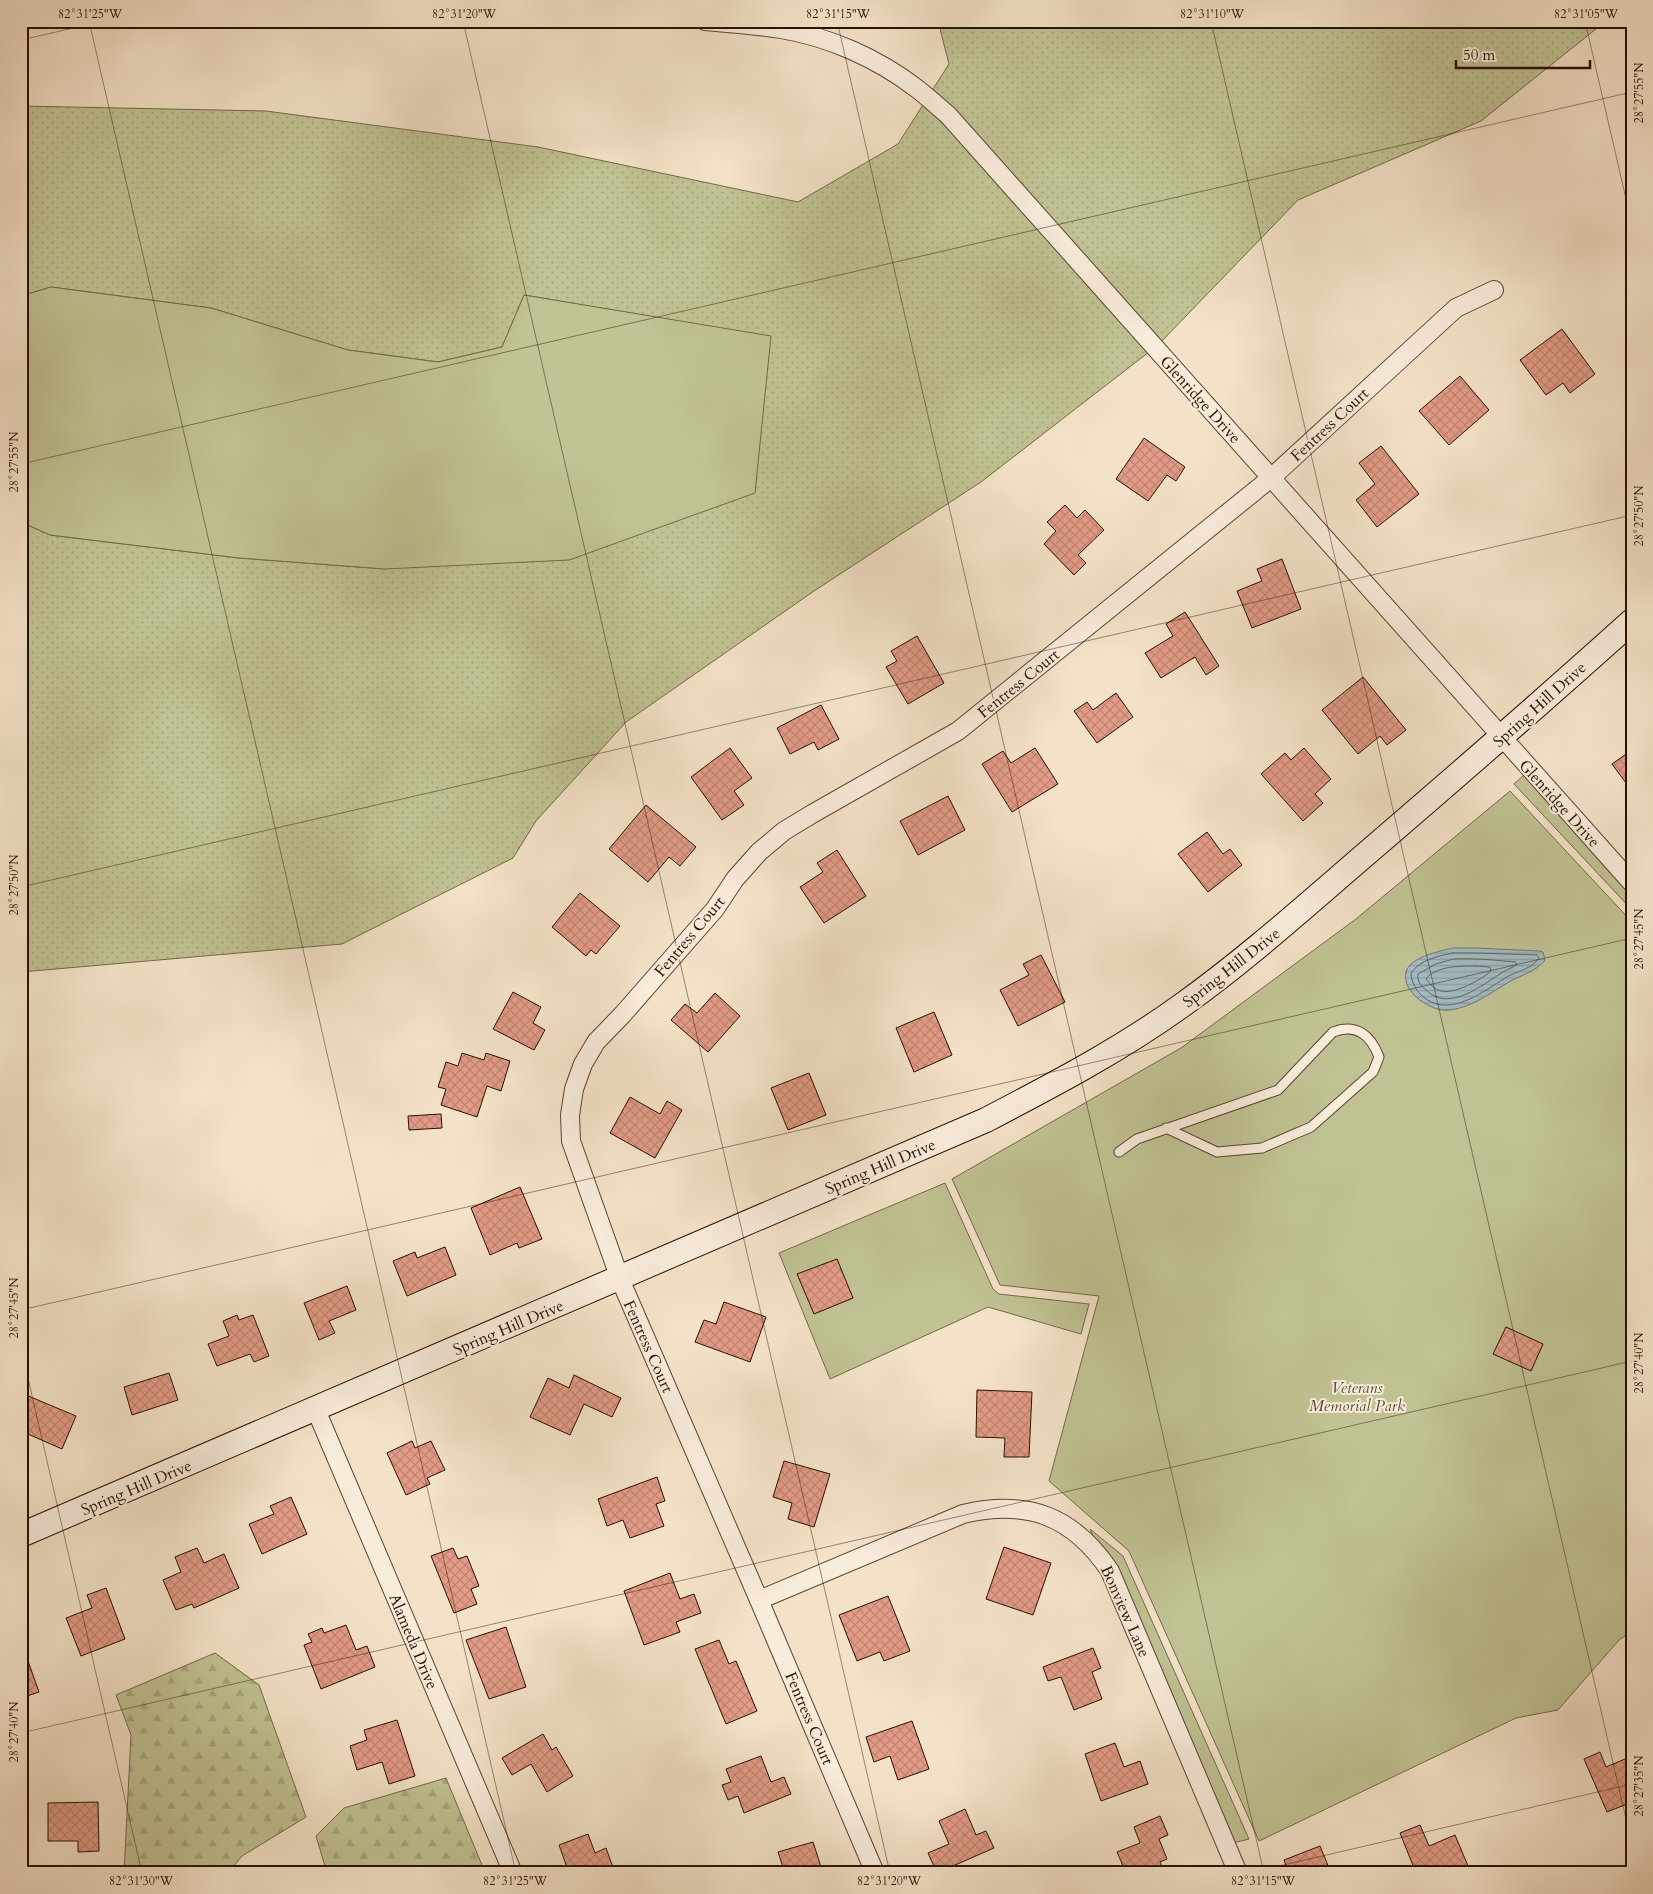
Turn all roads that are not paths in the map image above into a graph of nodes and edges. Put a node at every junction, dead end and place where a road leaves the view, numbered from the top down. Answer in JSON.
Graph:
{"nodes":[{"id":1,"x":705,"y":21,"type":"edge"},
{"id":2,"x":1494,"y":290,"type":"dead end"},
{"id":3,"x":1271,"y":478,"type":"junction"},
{"id":4,"x":1632,"y":621,"type":"edge"},
{"id":5,"x":1502,"y":737,"type":"junction"},
{"id":6,"x":1632,"y":883,"type":"edge"},
{"id":7,"x":1166,"y":1128,"type":"junction"},
{"id":8,"x":1119,"y":1152,"type":"dead end"},
{"id":9,"x":620,"y":1279,"type":"junction"},
{"id":10,"x":316,"y":1410,"type":"junction"},
{"id":11,"x":21,"y":1535,"type":"edge"},
{"id":12,"x":760,"y":1600,"type":"junction"},
{"id":13,"x":513,"y":1873,"type":"edge"},
{"id":14,"x":876,"y":1873,"type":"edge"},
{"id":15,"x":1238,"y":1873,"type":"edge"}],
"edges":[{"from":1,"to":3,"type":"street","name":"Glenridge Drive"},
{"from":2,"to":3,"type":"street","name":"Fentress Court"},
{"from":3,"to":5,"type":"street","name":"Glenridge Drive"},
{"from":3,"to":9,"type":"street","name":"Fentress Court"},
{"from":4,"to":5,"type":"main road","name":"Spring Hill Drive"},
{"from":5,"to":6,"type":"street","name":"Glenridge Drive"},
{"from":5,"to":9,"type":"main road","name":"Spring Hill Drive"},
{"from":7,"to":7,"type":"lane"},
{"from":7,"to":8,"type":"lane"},
{"from":9,"to":10,"type":"main road","name":"Spring Hill Drive"},
{"from":9,"to":12,"type":"street","name":"Fentress Court"},
{"from":10,"to":11,"type":"main road","name":"Spring Hill Drive"},
{"from":10,"to":13,"type":"street","name":"Alameda Drive"},
{"from":12,"to":14,"type":"street","name":"Fentress Court"},
{"from":12,"to":15,"type":"street","name":"Bonview Lane"}]}
